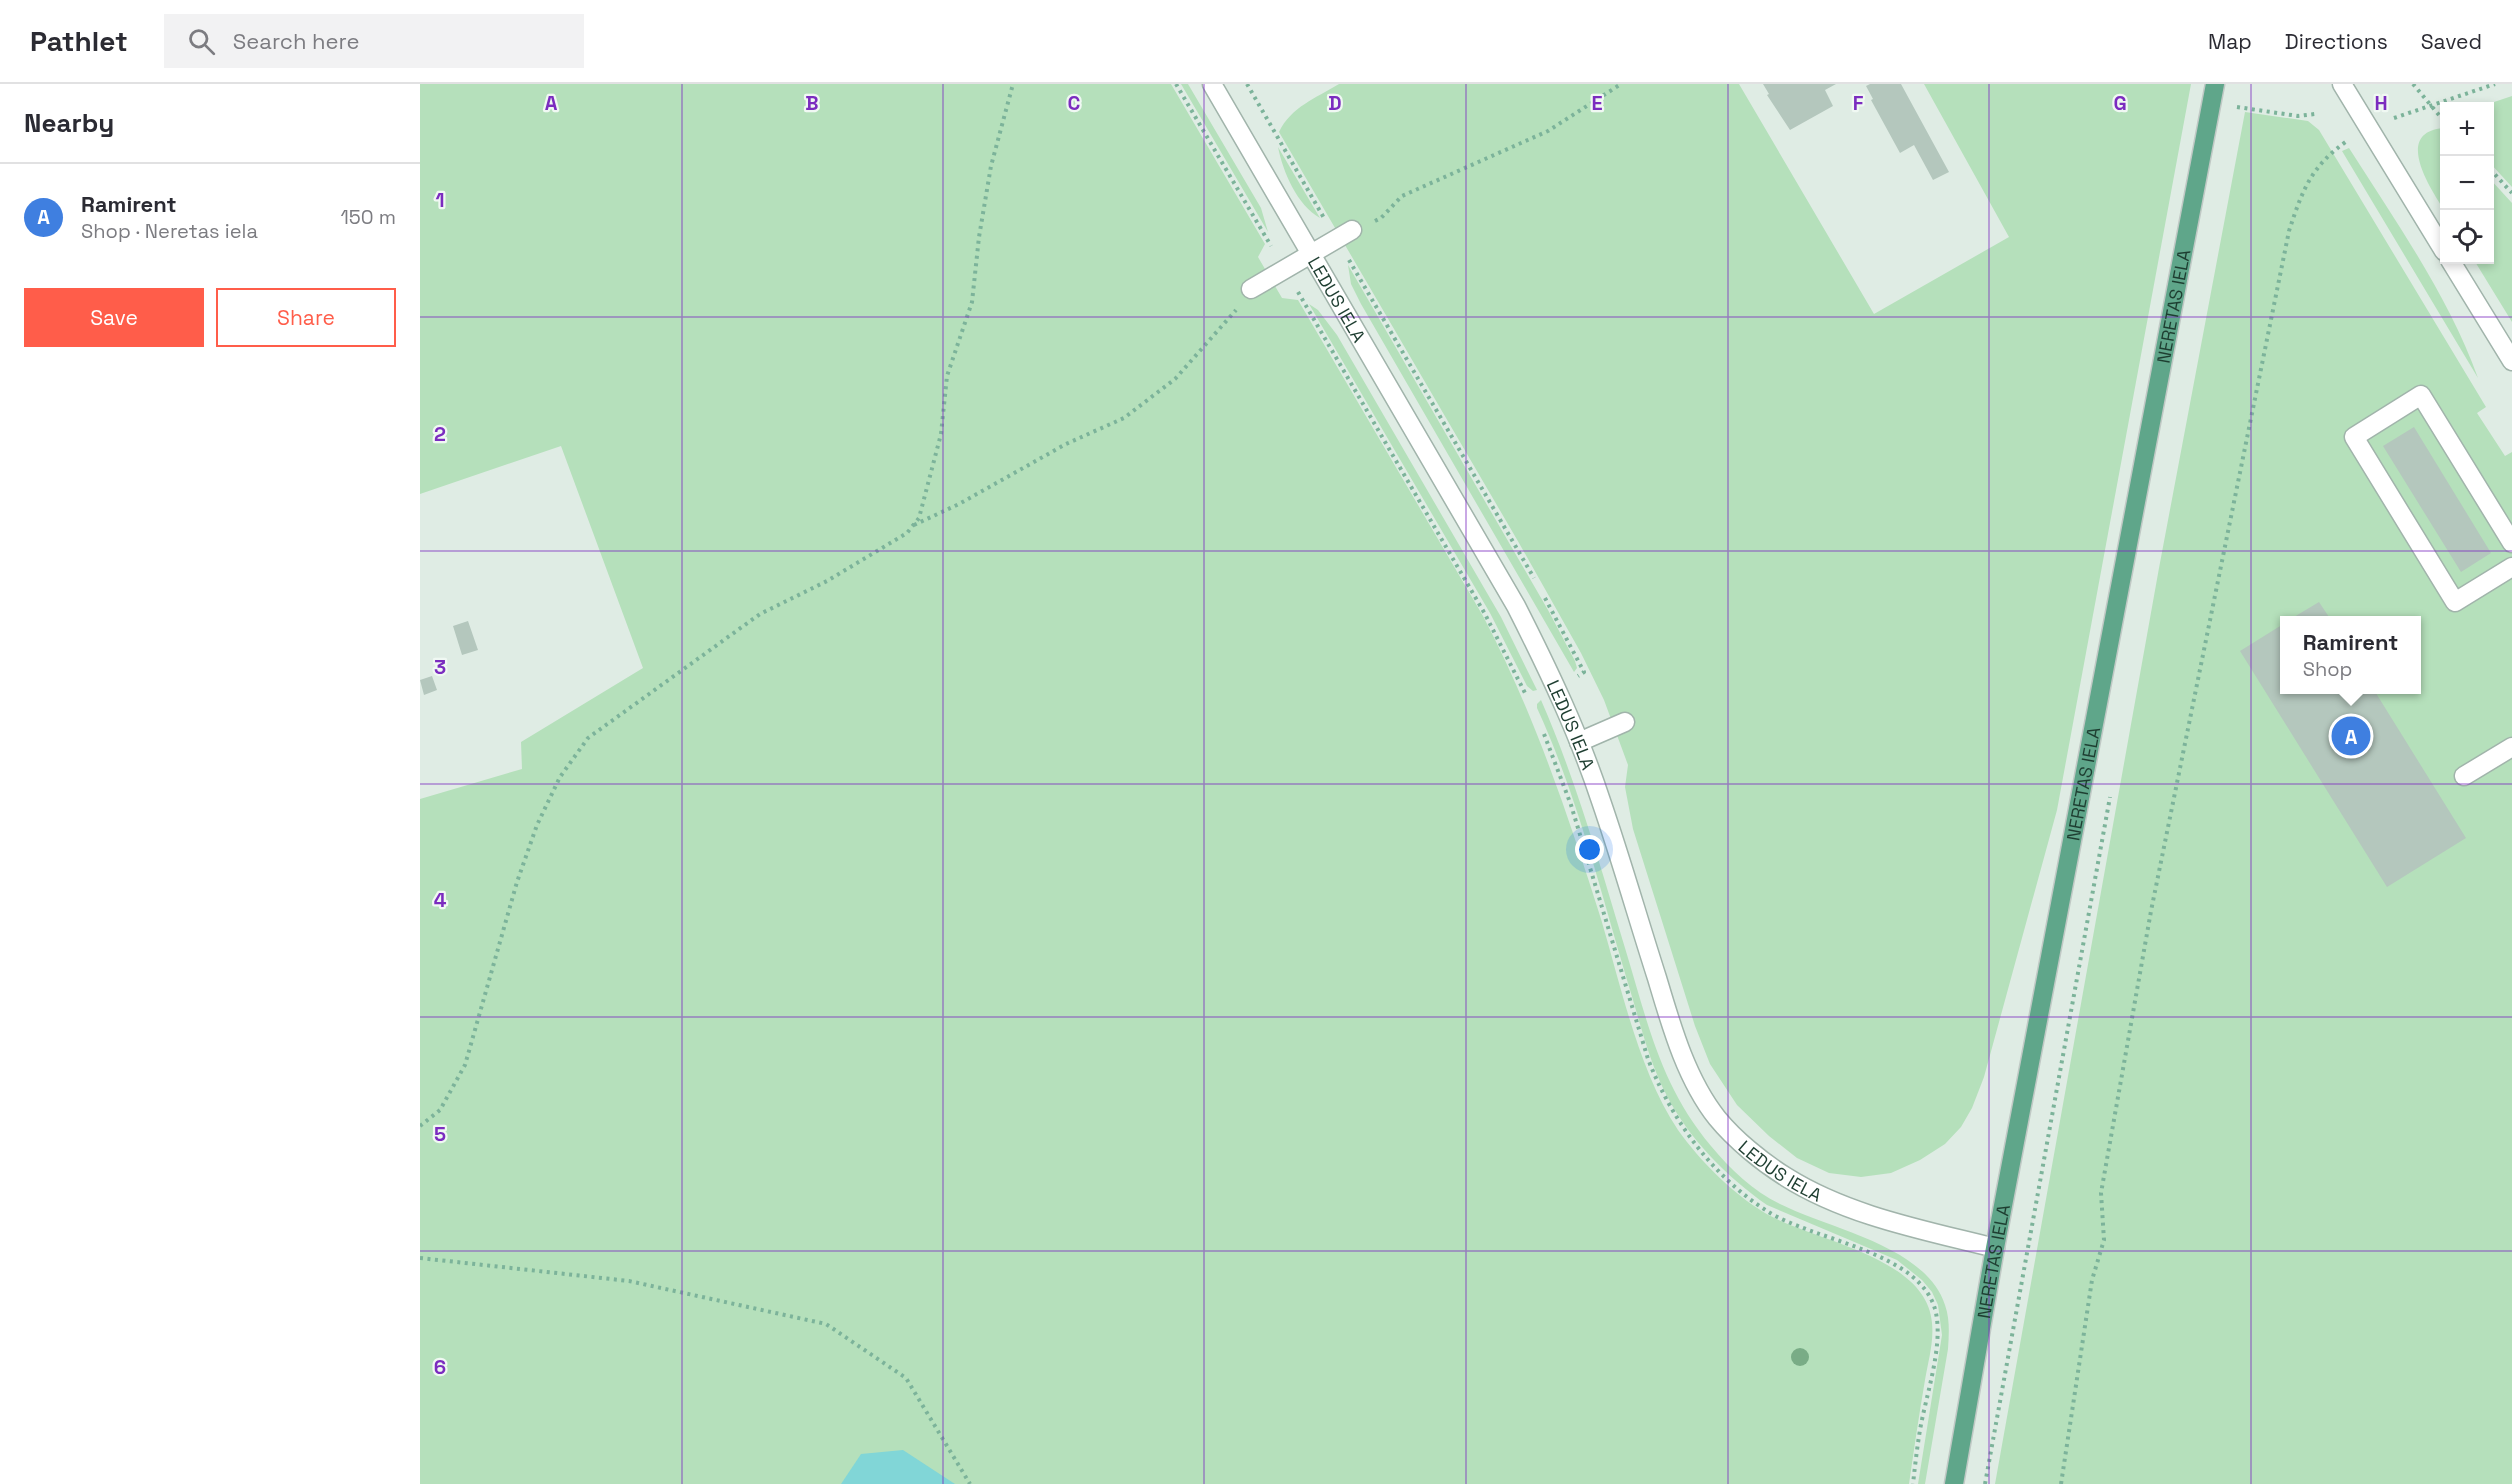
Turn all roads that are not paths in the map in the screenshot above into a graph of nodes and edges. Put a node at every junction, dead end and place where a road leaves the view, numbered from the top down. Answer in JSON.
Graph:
{"nodes":[{"id":1,"x":1212,"y":84,"type":"edge"},
{"id":2,"x":2215,"y":84,"type":"edge"},
{"id":3,"x":2342,"y":84,"type":"edge"},
{"id":4,"x":1352,"y":230,"type":"road end"},
{"id":5,"x":2440,"y":243,"type":"edge"},
{"id":6,"x":1311,"y":254,"type":"junction"},
{"id":7,"x":2452,"y":264,"type":"edge"},
{"id":8,"x":1251,"y":289,"type":"road end"},
{"id":9,"x":2512,"y":361,"type":"edge"},
{"id":10,"x":2512,"y":543,"type":"edge"},
{"id":11,"x":2512,"y":567,"type":"edge"},
{"id":12,"x":1625,"y":722,"type":"dead end"},
{"id":13,"x":1580,"y":742,"type":"junction"},
{"id":14,"x":2512,"y":747,"type":"edge"},
{"id":15,"x":2464,"y":776,"type":"dead end"},
{"id":16,"x":1995,"y":1248,"type":"junction"},
{"id":17,"x":1954,"y":1484,"type":"edge"}],
"edges":[{"from":1,"to":6,"type":"street","name":"LEDUS IELA"},
{"from":2,"to":16,"type":"main road","name":"NERETAS IELA"},
{"from":3,"to":5,"type":"street"},
{"from":4,"to":6,"type":"street"},
{"from":6,"to":8,"type":"street"},
{"from":6,"to":13,"type":"street","name":"LEDUS IELA"},
{"from":7,"to":9,"type":"street"},
{"from":10,"to":11,"type":"street"},
{"from":12,"to":13,"type":"street"},
{"from":13,"to":16,"type":"street","name":"LEDUS IELA"},
{"from":14,"to":15,"type":"street"},
{"from":16,"to":17,"type":"main road","name":"NERETAS IELA"}]}
